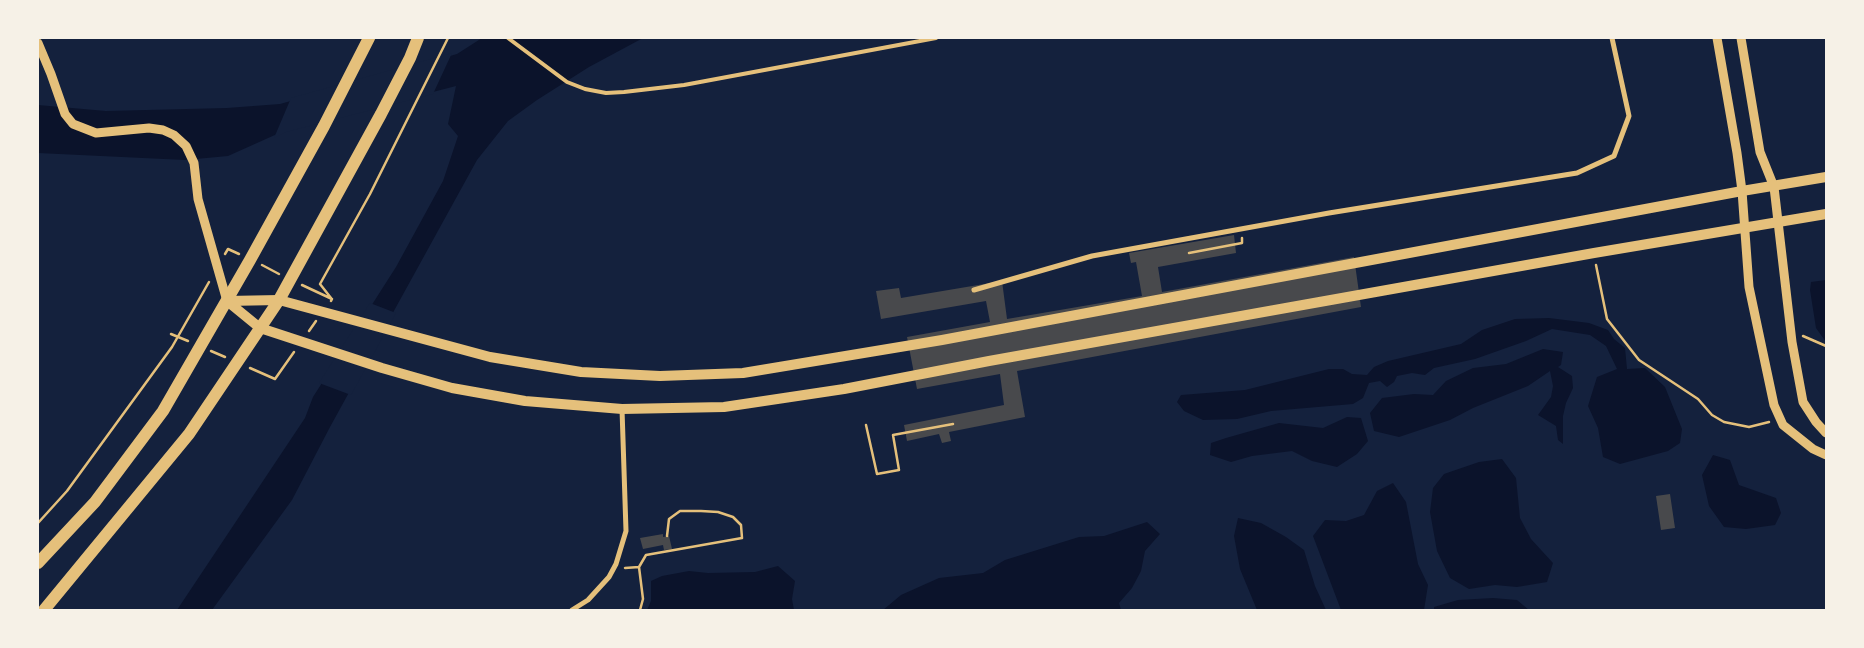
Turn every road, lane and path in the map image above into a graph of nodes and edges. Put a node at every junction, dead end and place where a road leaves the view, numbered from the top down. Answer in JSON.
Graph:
{"nodes":[{"id":1,"x":369,"y":38,"type":"edge"},
{"id":2,"x":418,"y":38,"type":"edge"},
{"id":3,"x":448,"y":38,"type":"edge"},
{"id":4,"x":508,"y":38,"type":"edge"},
{"id":5,"x":936,"y":38,"type":"edge"},
{"id":6,"x":1612,"y":38,"type":"edge"},
{"id":7,"x":1717,"y":38,"type":"edge"},
{"id":8,"x":1741,"y":38,"type":"edge"},
{"id":9,"x":38,"y":43,"type":"edge"},
{"id":10,"x":1826,"y":177,"type":"edge"},
{"id":11,"x":1774,"y":187,"type":"junction"},
{"id":12,"x":1742,"y":191,"type":"junction"},
{"id":13,"x":1826,"y":214,"type":"edge"},
{"id":14,"x":1778,"y":223,"type":"junction"},
{"id":15,"x":1745,"y":229,"type":"junction"},
{"id":16,"x":1230,"y":246,"type":"dead end"},
{"id":17,"x":228,"y":249,"type":"dead end"},
{"id":18,"x":1189,"y":253,"type":"dead end"},
{"id":19,"x":1594,"y":253,"type":"junction"},
{"id":20,"x":218,"y":266,"type":"junction"},
{"id":21,"x":974,"y":290,"type":"dead end"},
{"id":22,"x":332,"y":299,"type":"dead end"},
{"id":23,"x":279,"y":300,"type":"junction"},
{"id":24,"x":227,"y":301,"type":"junction"},
{"id":25,"x":260,"y":328,"type":"junction"},
{"id":26,"x":1790,"y":328,"type":"junction"},
{"id":27,"x":1826,"y":346,"type":"edge"},
{"id":28,"x":622,"y":409,"type":"junction"},
{"id":29,"x":1780,"y":420,"type":"junction"},
{"id":30,"x":953,"y":424,"type":"dead end"},
{"id":31,"x":866,"y":425,"type":"dead end"},
{"id":32,"x":1826,"y":433,"type":"edge"},
{"id":33,"x":1826,"y":455,"type":"edge"},
{"id":34,"x":38,"y":523,"type":"edge"},
{"id":35,"x":667,"y":536,"type":"dead end"},
{"id":36,"x":38,"y":563,"type":"edge"},
{"id":37,"x":616,"y":564,"type":"junction"},
{"id":38,"x":639,"y":567,"type":"junction"},
{"id":39,"x":44,"y":610,"type":"edge"},
{"id":40,"x":572,"y":610,"type":"edge"},
{"id":41,"x":640,"y":610,"type":"edge"}],
"edges":[{"from":1,"to":24,"type":"main road"},
{"from":2,"to":23,"type":"main road"},
{"from":3,"to":22,"type":"path"},
{"from":4,"to":5,"type":"lane"},
{"from":6,"to":21,"type":"street"},
{"from":7,"to":12,"type":"street"},
{"from":8,"to":11,"type":"street"},
{"from":9,"to":20,"type":"street"},
{"from":10,"to":11,"type":"main road"},
{"from":11,"to":12,"type":"main road"},
{"from":11,"to":14,"type":"street"},
{"from":12,"to":15,"type":"street"},
{"from":12,"to":23,"type":"main road"},
{"from":13,"to":14,"type":"main road"},
{"from":14,"to":15,"type":"main road"},
{"from":14,"to":26,"type":"street"},
{"from":15,"to":19,"type":"main road"},
{"from":15,"to":29,"type":"street"},
{"from":16,"to":18,"type":"path"},
{"from":17,"to":20,"type":"path"},
{"from":19,"to":28,"type":"main road"},
{"from":19,"to":29,"type":"path"},
{"from":20,"to":24,"type":"street"},
{"from":20,"to":34,"type":"path"},
{"from":23,"to":24,"type":"main road"},
{"from":23,"to":25,"type":"main road"},
{"from":24,"to":25,"type":"main road"},
{"from":24,"to":36,"type":"main road"},
{"from":25,"to":28,"type":"main road"},
{"from":25,"to":39,"type":"main road"},
{"from":26,"to":27,"type":"path"},
{"from":26,"to":32,"type":"street"},
{"from":28,"to":37,"type":"street"},
{"from":29,"to":33,"type":"street"},
{"from":30,"to":31,"type":"path"},
{"from":35,"to":38,"type":"path"},
{"from":37,"to":38,"type":"path"},
{"from":37,"to":40,"type":"street"},
{"from":38,"to":41,"type":"path"}]}
